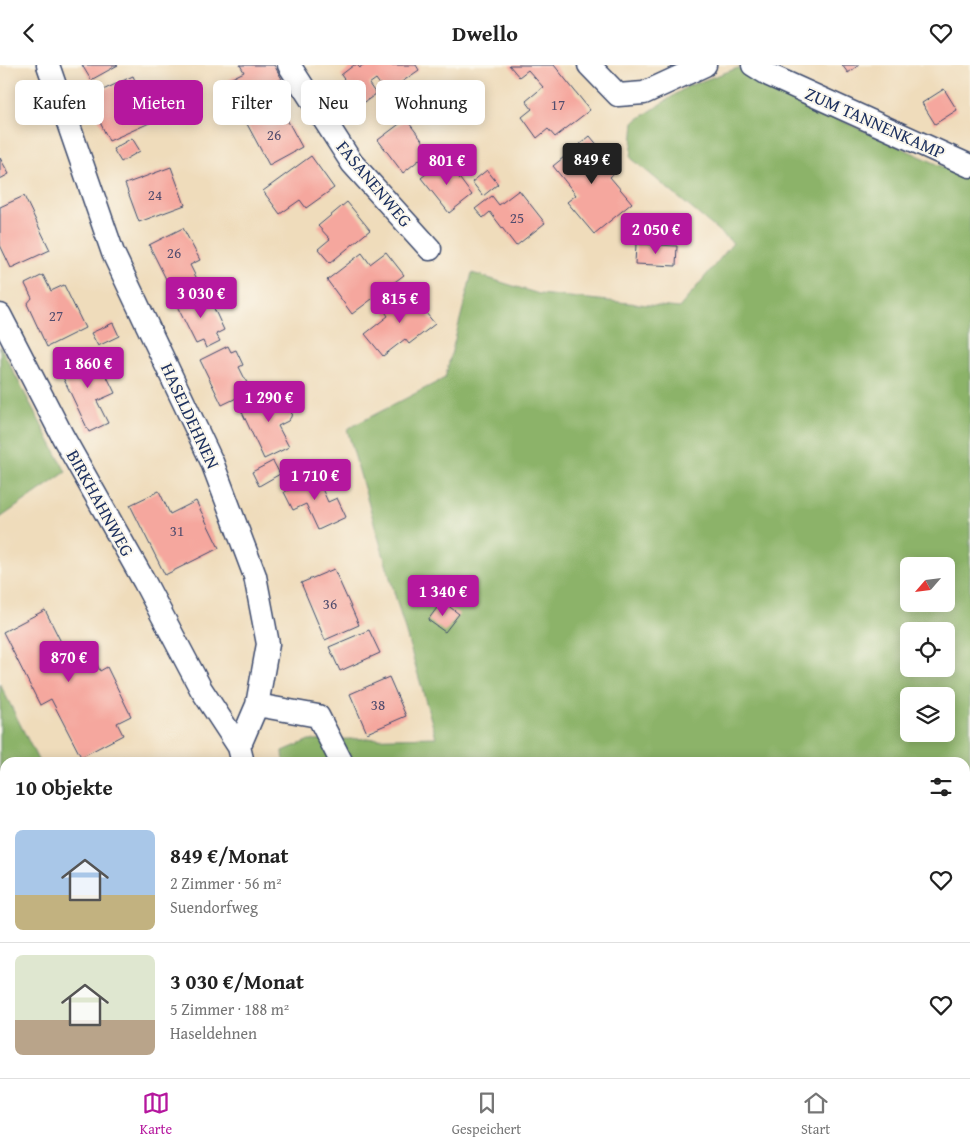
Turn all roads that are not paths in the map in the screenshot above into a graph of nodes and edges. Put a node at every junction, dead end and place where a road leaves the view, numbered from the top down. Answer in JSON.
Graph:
{"nodes":[{"id":1,"x":48,"y":65,"type":"edge"},
{"id":2,"x":288,"y":65,"type":"edge"},
{"id":3,"x":589,"y":65,"type":"edge"},
{"id":4,"x":705,"y":65,"type":"edge"},
{"id":5,"x":754,"y":65,"type":"edge"},
{"id":6,"x":970,"y":166,"type":"edge"},
{"id":7,"x":430,"y":249,"type":"dead end"},
{"id":8,"x":0,"y":315,"type":"edge"},
{"id":9,"x":257,"y":705,"type":"junction"},
{"id":10,"x":241,"y":755,"type":"edge"},
{"id":11,"x":339,"y":757,"type":"edge"}],
"edges":[{"from":1,"to":9,"type":"street","name":"HASELDEHNEN"},
{"from":2,"to":7,"type":"street","name":"FASANENWEG"},
{"from":3,"to":4,"type":"street"},
{"from":5,"to":6,"type":"street","name":"ZUM TANNENKAMP"},
{"from":8,"to":10,"type":"street","name":"BIRKHAHNWEG"},
{"from":9,"to":10,"type":"street","name":"HASELDEHNEN"},
{"from":9,"to":11,"type":"street"}]}
